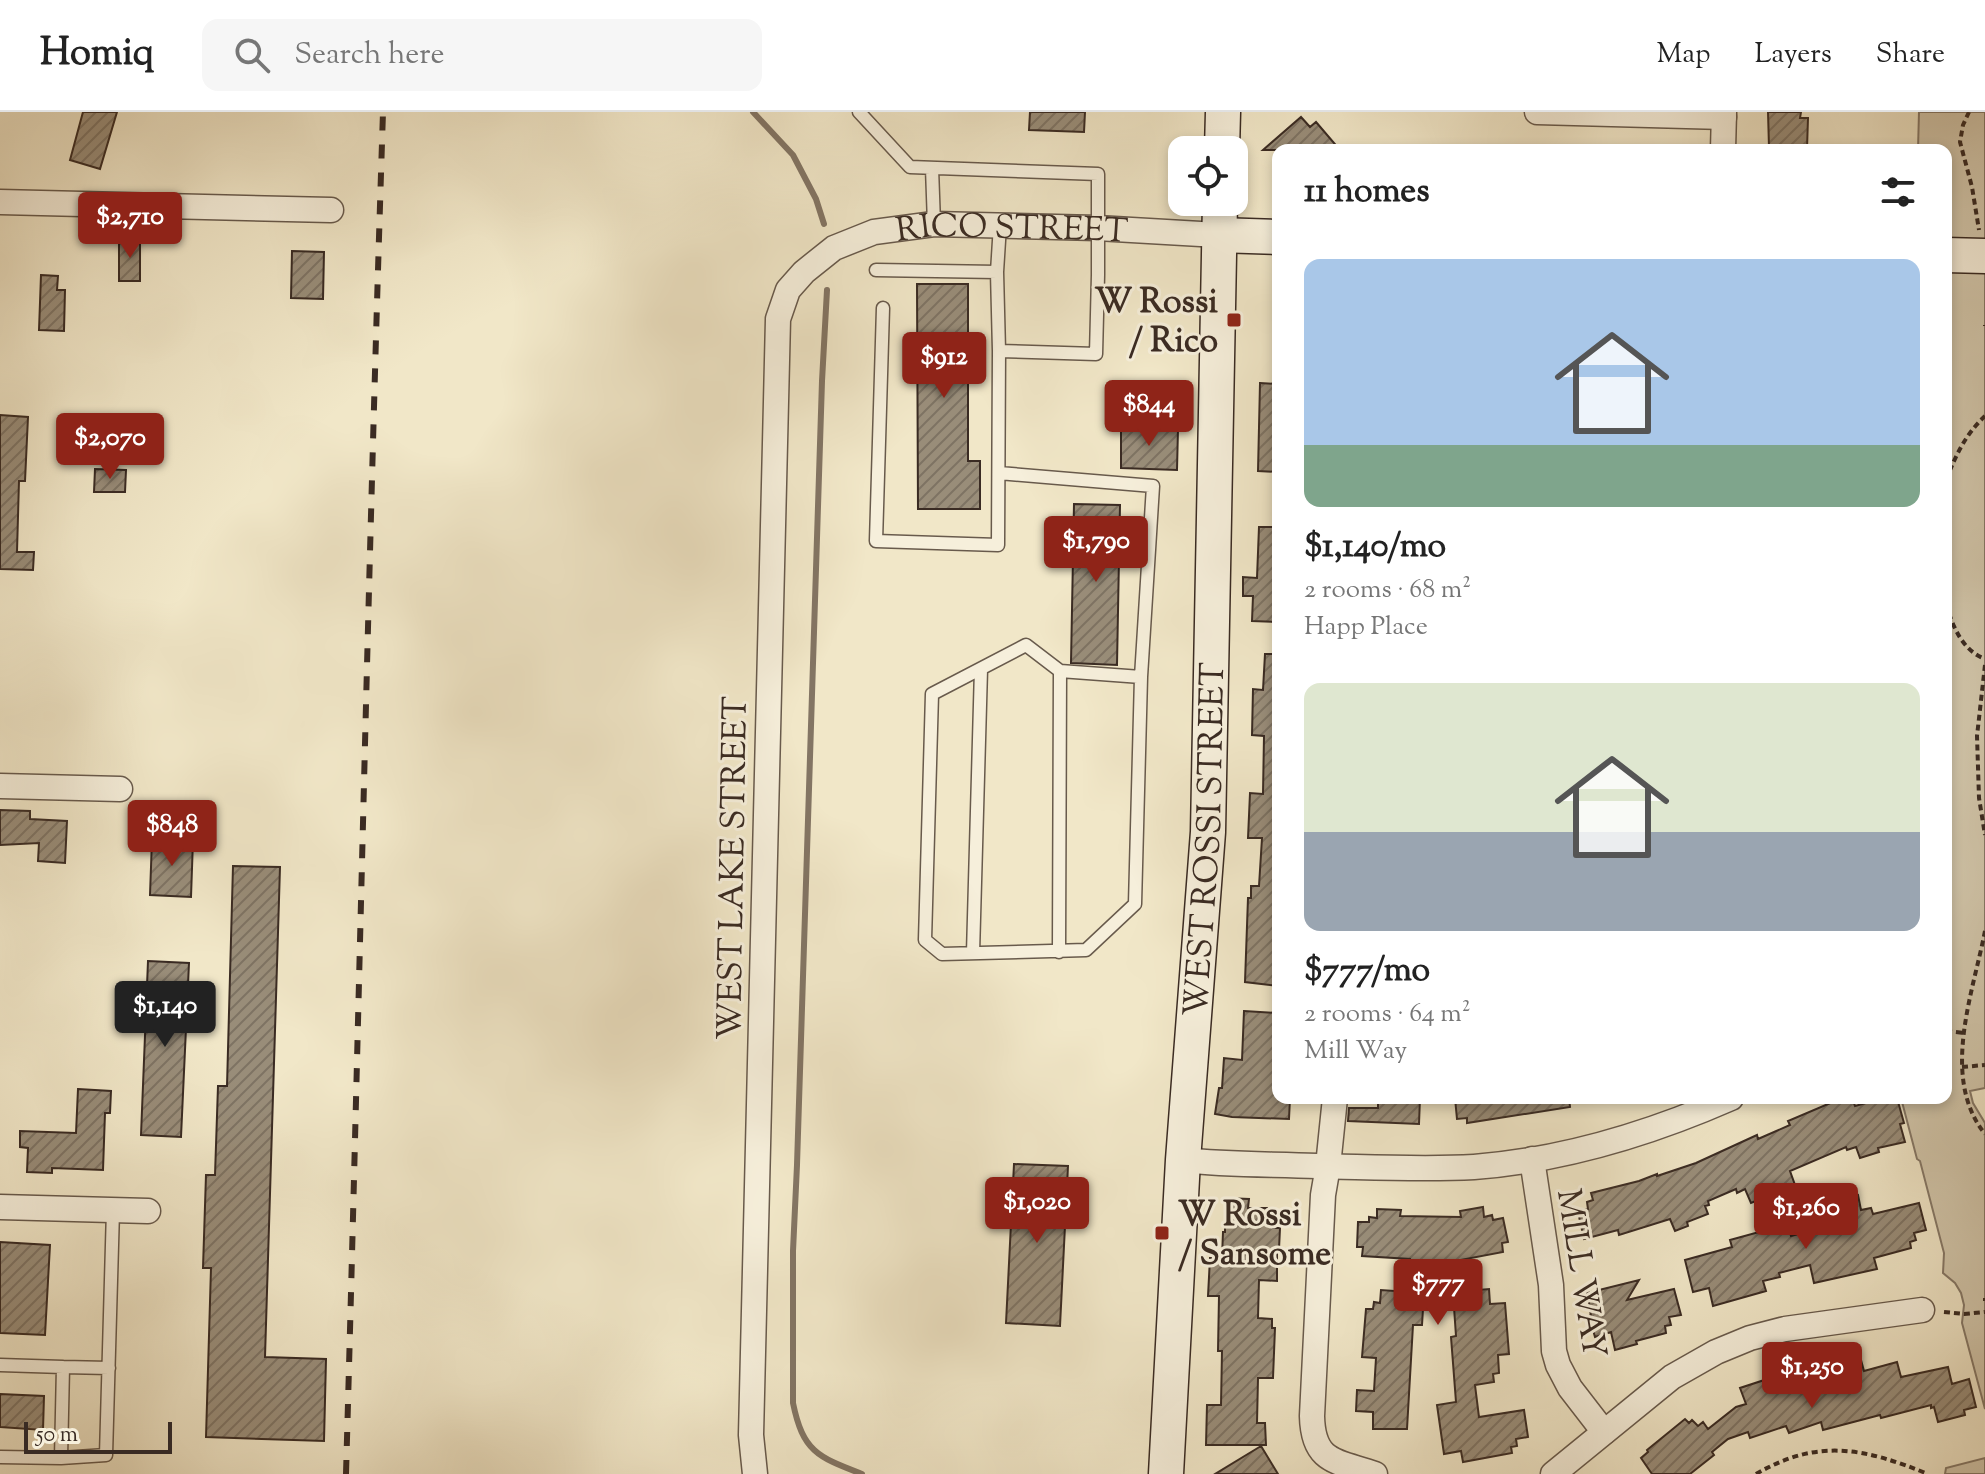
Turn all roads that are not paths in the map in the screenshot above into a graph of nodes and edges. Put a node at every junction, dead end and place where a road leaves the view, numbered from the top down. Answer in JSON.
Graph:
{"nodes":[{"id":1,"x":859,"y":112,"type":"edge"},
{"id":2,"x":1223,"y":112,"type":"edge"},
{"id":3,"x":1537,"y":112,"type":"edge"},
{"id":4,"x":1724,"y":114,"type":"edge"},
{"id":5,"x":1222,"y":136,"type":"edge"},
{"id":6,"x":1723,"y":144,"type":"edge"},
{"id":7,"x":932,"y":168,"type":"junction"},
{"id":8,"x":0,"y":202,"type":"edge"},
{"id":9,"x":331,"y":210,"type":"dead end"},
{"id":10,"x":1219,"y":218,"type":"edge"},
{"id":11,"x":934,"y":224,"type":"junction"},
{"id":12,"x":1000,"y":225,"type":"junction"},
{"id":13,"x":1097,"y":228,"type":"junction"},
{"id":14,"x":1272,"y":235,"type":"edge"},
{"id":15,"x":1952,"y":255,"type":"edge"},
{"id":16,"x":1984,"y":256,"type":"edge"},
{"id":17,"x":876,"y":270,"type":"dead end"},
{"id":18,"x":804,"y":272,"type":"joint"},
{"id":19,"x":997,"y":272,"type":"junction"},
{"id":20,"x":883,"y":308,"type":"dead end"},
{"id":21,"x":999,"y":351,"type":"junction"},
{"id":22,"x":999,"y":473,"type":"junction"},
{"id":23,"x":981,"y":669,"type":"junction"},
{"id":24,"x":1060,"y":671,"type":"junction"},
{"id":25,"x":1141,"y":677,"type":"junction"},
{"id":26,"x":0,"y":786,"type":"edge"},
{"id":27,"x":120,"y":789,"type":"dead end"},
{"id":28,"x":1059,"y":952,"type":"junction"},
{"id":29,"x":973,"y":953,"type":"junction"},
{"id":30,"x":1334,"y":1104,"type":"edge"},
{"id":31,"x":1717,"y":1104,"type":"edge"},
{"id":32,"x":1532,"y":1159,"type":"junction"},
{"id":33,"x":1183,"y":1160,"type":"junction"},
{"id":34,"x":1328,"y":1166,"type":"junction"},
{"id":35,"x":0,"y":1207,"type":"edge"},
{"id":36,"x":113,"y":1210,"type":"junction"},
{"id":37,"x":148,"y":1211,"type":"dead end"},
{"id":38,"x":1922,"y":1310,"type":"road end"},
{"id":39,"x":0,"y":1365,"type":"edge"},
{"id":40,"x":63,"y":1367,"type":"junction"},
{"id":41,"x":109,"y":1368,"type":"junction"},
{"id":42,"x":1604,"y":1432,"type":"junction"},
{"id":43,"x":0,"y":1457,"type":"edge"},
{"id":44,"x":61,"y":1458,"type":"junction"},
{"id":45,"x":755,"y":1474,"type":"edge"},
{"id":46,"x":1166,"y":1474,"type":"edge"},
{"id":47,"x":1375,"y":1474,"type":"edge"},
{"id":48,"x":1553,"y":1474,"type":"edge"}],
"edges":[{"from":1,"to":7,"type":"lane"},
{"from":2,"to":5,"type":"main road"},
{"from":3,"to":4,"type":"street"},
{"from":4,"to":6,"type":"street"},
{"from":7,"to":11,"type":"lane"},
{"from":7,"to":13,"type":"lane"},
{"from":8,"to":9,"type":"street"},
{"from":10,"to":13,"type":"street","name":"RICO STREET"},
{"from":10,"to":14,"type":"main road","name":"RICO STREET"},
{"from":10,"to":33,"type":"main road","name":"WEST ROSSI STREET"},
{"from":11,"to":12,"type":"street","name":"RICO STREET"},
{"from":11,"to":18,"type":"street","name":"RICO STREET"},
{"from":12,"to":13,"type":"street","name":"RICO STREET"},
{"from":12,"to":19,"type":"lane"},
{"from":13,"to":21,"type":"lane"},
{"from":15,"to":16,"type":"main road"},
{"from":17,"to":19,"type":"lane"},
{"from":18,"to":45,"type":"street","name":"WEST LAKE STREET"},
{"from":19,"to":21,"type":"lane"},
{"from":20,"to":22,"type":"lane"},
{"from":21,"to":22,"type":"lane"},
{"from":22,"to":25,"type":"lane"},
{"from":23,"to":24,"type":"lane"},
{"from":23,"to":29,"type":"lane"},
{"from":23,"to":29,"type":"lane"},
{"from":24,"to":25,"type":"lane"},
{"from":24,"to":28,"type":"lane"},
{"from":25,"to":28,"type":"lane"},
{"from":26,"to":27,"type":"street"},
{"from":28,"to":29,"type":"lane"},
{"from":30,"to":34,"type":"street"},
{"from":31,"to":32,"type":"street"},
{"from":32,"to":34,"type":"street"},
{"from":32,"to":42,"type":"street","name":"MILL WAY"},
{"from":33,"to":34,"type":"street"},
{"from":33,"to":46,"type":"main road","name":"WEST ROSSI STREET"},
{"from":34,"to":47,"type":"street"},
{"from":35,"to":36,"type":"street"},
{"from":36,"to":37,"type":"street"},
{"from":36,"to":41,"type":"lane"},
{"from":38,"to":42,"type":"street"},
{"from":39,"to":40,"type":"lane"},
{"from":40,"to":41,"type":"lane"},
{"from":40,"to":44,"type":"lane"},
{"from":41,"to":44,"type":"lane"},
{"from":42,"to":48,"type":"street"},
{"from":43,"to":44,"type":"lane"}]}
